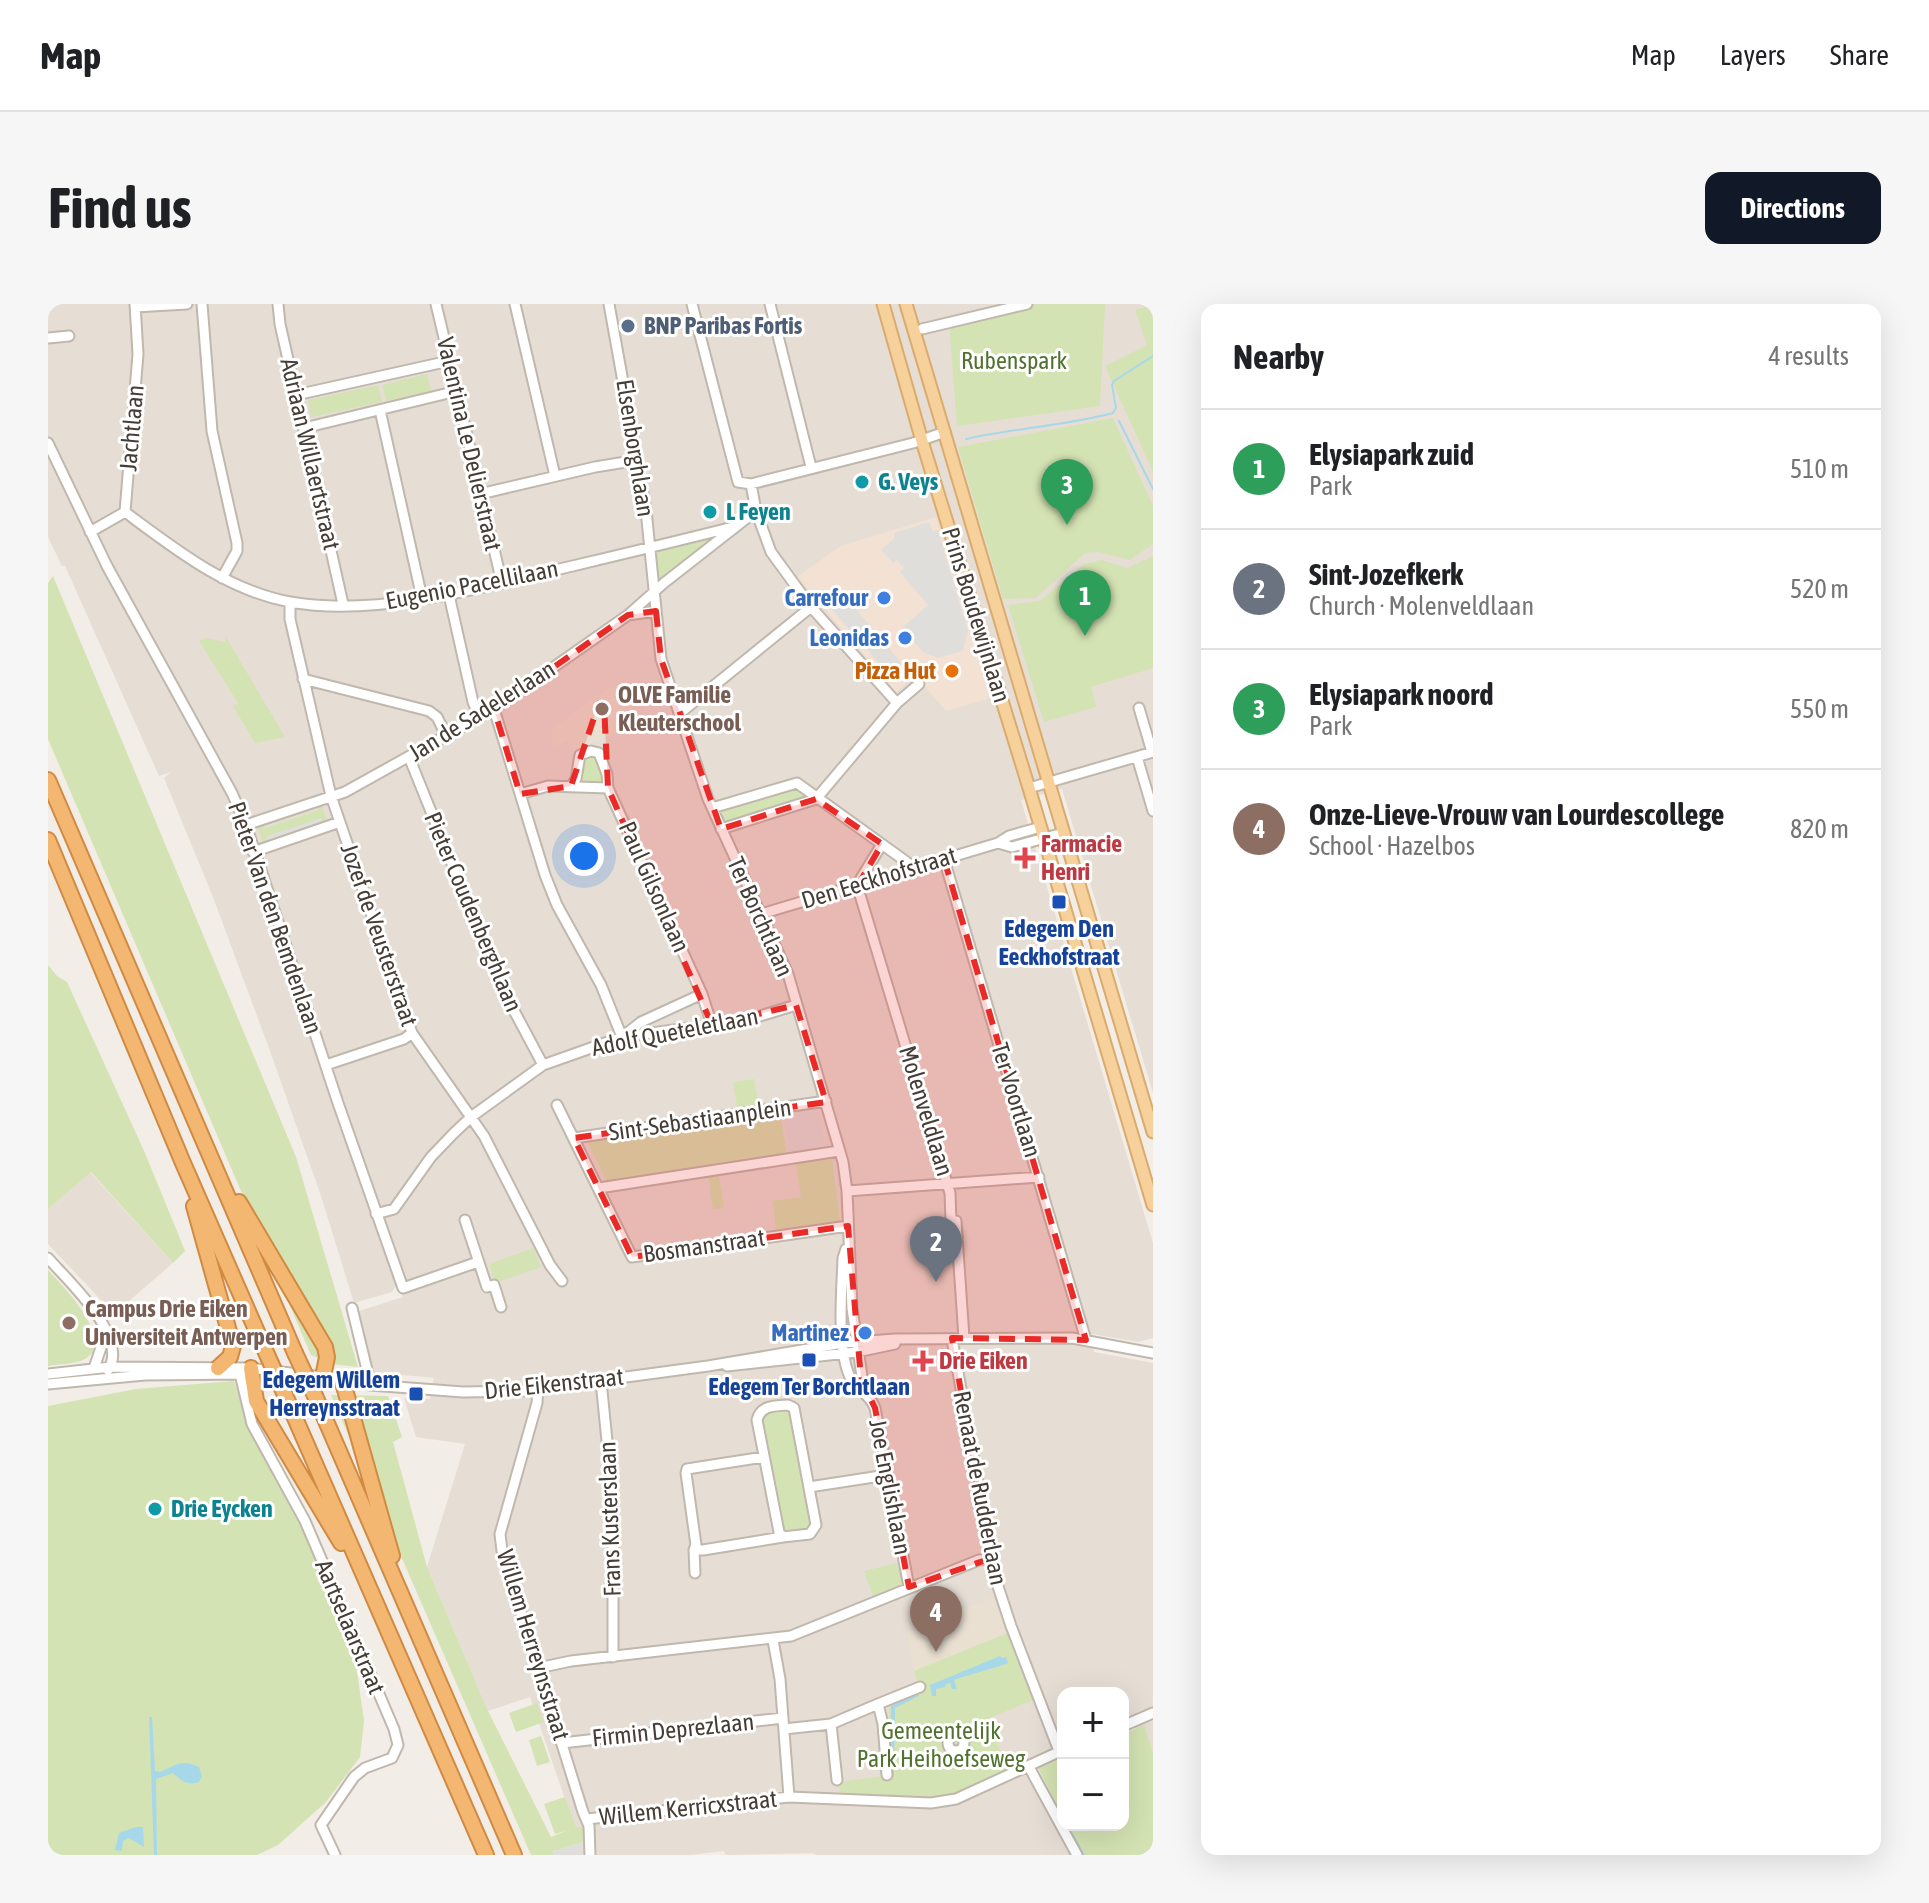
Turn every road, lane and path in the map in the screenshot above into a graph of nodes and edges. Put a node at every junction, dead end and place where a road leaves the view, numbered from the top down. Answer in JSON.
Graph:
{"nodes":[{"id":1,"x":187,"y":304,"type":"edge"},
{"id":2,"x":202,"y":304,"type":"edge"},
{"id":3,"x":278,"y":304,"type":"edge"},
{"id":4,"x":436,"y":304,"type":"edge"},
{"id":5,"x":515,"y":304,"type":"edge"},
{"id":6,"x":612,"y":304,"type":"edge"},
{"id":7,"x":692,"y":304,"type":"edge"},
{"id":8,"x":770,"y":304,"type":"edge"},
{"id":9,"x":883,"y":304,"type":"edge"},
{"id":10,"x":906,"y":304,"type":"edge"},
{"id":11,"x":1027,"y":304,"type":"edge"},
{"id":12,"x":135,"y":305,"type":"edge"},
{"id":13,"x":922,"y":329,"type":"dead end"},
{"id":14,"x":69,"y":336,"type":"dead end"},
{"id":15,"x":48,"y":338,"type":"edge"},
{"id":16,"x":449,"y":361,"type":"junction"},
{"id":17,"x":457,"y":391,"type":"junction"},
{"id":18,"x":296,"y":395,"type":"junction"},
{"id":19,"x":380,"y":410,"type":"junction"},
{"id":20,"x":304,"y":428,"type":"junction"},
{"id":21,"x":945,"y":432,"type":"junction"},
{"id":22,"x":922,"y":441,"type":"junction"},
{"id":23,"x":48,"y":443,"type":"edge"},
{"id":24,"x":638,"y":460,"type":"junction"},
{"id":25,"x":811,"y":467,"type":"junction"},
{"id":26,"x":555,"y":476,"type":"junction"},
{"id":27,"x":751,"y":484,"type":"junction"},
{"id":28,"x":480,"y":494,"type":"junction"},
{"id":29,"x":756,"y":511,"type":"junction"},
{"id":30,"x":125,"y":512,"type":"junction"},
{"id":31,"x":733,"y":527,"type":"junction"},
{"id":32,"x":90,"y":532,"type":"junction"},
{"id":33,"x":650,"y":548,"type":"junction"},
{"id":34,"x":222,"y":578,"type":"junction"},
{"id":35,"x":502,"y":583,"type":"junction"},
{"id":36,"x":654,"y":593,"type":"junction"},
{"id":37,"x":449,"y":595,"type":"junction"},
{"id":38,"x":422,"y":598,"type":"junction"},
{"id":39,"x":290,"y":602,"type":"junction"},
{"id":40,"x":343,"y":604,"type":"junction"},
{"id":41,"x":811,"y":607,"type":"junction"},
{"id":42,"x":656,"y":611,"type":"junction"},
{"id":43,"x":628,"y":615,"type":"junction"},
{"id":44,"x":303,"y":679,"type":"junction"},
{"id":45,"x":919,"y":684,"type":"dead end"},
{"id":46,"x":897,"y":703,"type":"junction"},
{"id":47,"x":1139,"y":708,"type":"dead end"},
{"id":48,"x":494,"y":709,"type":"junction"},
{"id":49,"x":679,"y":714,"type":"junction"},
{"id":50,"x":480,"y":717,"type":"junction"},
{"id":51,"x":446,"y":735,"type":"junction"},
{"id":52,"x":1152,"y":752,"type":"edge"},
{"id":53,"x":409,"y":757,"type":"junction"},
{"id":54,"x":1137,"y":757,"type":"junction"},
{"id":55,"x":48,"y":780,"type":"edge"},
{"id":56,"x":1049,"y":782,"type":"junction"},
{"id":57,"x":571,"y":786,"type":"junction"},
{"id":58,"x":608,"y":788,"type":"junction"},
{"id":59,"x":1029,"y":788,"type":"junction"},
{"id":60,"x":520,"y":794,"type":"junction"},
{"id":61,"x":331,"y":796,"type":"junction"},
{"id":62,"x":816,"y":799,"type":"junction"},
{"id":63,"x":712,"y":808,"type":"junction"},
{"id":64,"x":1153,"y":811,"type":"edge"},
{"id":65,"x":340,"y":822,"type":"junction"},
{"id":66,"x":246,"y":825,"type":"junction"},
{"id":67,"x":721,"y":829,"type":"junction"},
{"id":68,"x":1063,"y":833,"type":"junction"},
{"id":69,"x":1042,"y":835,"type":"junction"},
{"id":70,"x":48,"y":840,"type":"edge"},
{"id":71,"x":882,"y":844,"type":"junction"},
{"id":72,"x":253,"y":852,"type":"junction"},
{"id":73,"x":944,"y":859,"type":"junction"},
{"id":74,"x":915,"y":868,"type":"junction"},
{"id":75,"x":857,"y":885,"type":"junction"},
{"id":76,"x":761,"y":914,"type":"junction"},
{"id":77,"x":702,"y":994,"type":"junction"},
{"id":78,"x":796,"y":1005,"type":"junction"},
{"id":79,"x":712,"y":1025,"type":"junction"},
{"id":80,"x":412,"y":1033,"type":"junction"},
{"id":81,"x":622,"y":1037,"type":"junction"},
{"id":82,"x":326,"y":1065,"type":"junction"},
{"id":83,"x":543,"y":1065,"type":"junction"},
{"id":84,"x":826,"y":1101,"type":"junction"},
{"id":85,"x":557,"y":1105,"type":"dead end"},
{"id":86,"x":471,"y":1117,"type":"junction"},
{"id":87,"x":1153,"y":1132,"type":"edge"},
{"id":88,"x":574,"y":1138,"type":"junction"},
{"id":89,"x":839,"y":1151,"type":"junction"},
{"id":90,"x":183,"y":1163,"type":"junction"},
{"id":91,"x":1039,"y":1177,"type":"junction"},
{"id":92,"x":221,"y":1178,"type":"junction"},
{"id":93,"x":948,"y":1184,"type":"junction"},
{"id":94,"x":599,"y":1188,"type":"junction"},
{"id":95,"x":847,"y":1191,"type":"junction"},
{"id":96,"x":1153,"y":1205,"type":"edge"},
{"id":97,"x":376,"y":1214,"type":"junction"},
{"id":98,"x":465,"y":1220,"type":"dead end"},
{"id":99,"x":848,"y":1226,"type":"junction"},
{"id":100,"x":847,"y":1245,"type":"junction"},
{"id":101,"x":48,"y":1258,"type":"edge"},
{"id":102,"x":478,"y":1262,"type":"junction"},
{"id":103,"x":562,"y":1281,"type":"dead end"},
{"id":104,"x":501,"y":1307,"type":"dead end"},
{"id":105,"x":352,"y":1308,"type":"dead end"},
{"id":106,"x":106,"y":1333,"type":"junction"},
{"id":107,"x":964,"y":1338,"type":"junction"},
{"id":108,"x":952,"y":1339,"type":"junction"},
{"id":109,"x":1086,"y":1340,"type":"junction"},
{"id":110,"x":857,"y":1347,"type":"junction"},
{"id":111,"x":844,"y":1348,"type":"junction"},
{"id":112,"x":114,"y":1351,"type":"junction"},
{"id":113,"x":1153,"y":1353,"type":"edge"},
{"id":114,"x":111,"y":1367,"type":"junction"},
{"id":115,"x":133,"y":1367,"type":"junction"},
{"id":116,"x":94,"y":1368,"type":"junction"},
{"id":117,"x":218,"y":1368,"type":"junction"},
{"id":118,"x":247,"y":1372,"type":"junction"},
{"id":119,"x":48,"y":1374,"type":"edge"},
{"id":120,"x":323,"y":1377,"type":"junction"},
{"id":121,"x":342,"y":1379,"type":"junction"},
{"id":122,"x":601,"y":1381,"type":"junction"},
{"id":123,"x":67,"y":1382,"type":"junction"},
{"id":124,"x":370,"y":1382,"type":"junction"},
{"id":125,"x":48,"y":1384,"type":"edge"},
{"id":126,"x":538,"y":1388,"type":"junction"},
{"id":127,"x":864,"y":1390,"type":"junction"},
{"id":128,"x":764,"y":1457,"type":"junction"},
{"id":129,"x":887,"y":1475,"type":"junction"},
{"id":130,"x":809,"y":1487,"type":"junction"},
{"id":131,"x":783,"y":1537,"type":"junction"},
{"id":132,"x":694,"y":1550,"type":"junction"},
{"id":133,"x":989,"y":1559,"type":"junction"},
{"id":134,"x":695,"y":1573,"type":"dead end"},
{"id":135,"x":909,"y":1587,"type":"junction"},
{"id":136,"x":402,"y":1596,"type":"junction"},
{"id":137,"x":373,"y":1598,"type":"junction"},
{"id":138,"x":773,"y":1640,"type":"junction"},
{"id":139,"x":613,"y":1657,"type":"junction"},
{"id":140,"x":538,"y":1668,"type":"junction"},
{"id":141,"x":920,"y":1687,"type":"dead end"},
{"id":142,"x":878,"y":1704,"type":"junction"},
{"id":143,"x":1153,"y":1713,"type":"edge"},
{"id":144,"x":1129,"y":1723,"type":"edge"},
{"id":145,"x":784,"y":1724,"type":"junction"},
{"id":146,"x":831,"y":1724,"type":"junction"},
{"id":147,"x":1057,"y":1740,"type":"edge"},
{"id":148,"x":562,"y":1743,"type":"junction"},
{"id":149,"x":1057,"y":1752,"type":"edge"},
{"id":150,"x":1029,"y":1767,"type":"junction"},
{"id":151,"x":887,"y":1775,"type":"dead end"},
{"id":152,"x":837,"y":1780,"type":"dead end"},
{"id":153,"x":789,"y":1797,"type":"junction"},
{"id":154,"x":587,"y":1819,"type":"junction"},
{"id":155,"x":335,"y":1855,"type":"edge"},
{"id":156,"x":486,"y":1855,"type":"edge"},
{"id":157,"x":514,"y":1855,"type":"edge"},
{"id":158,"x":590,"y":1855,"type":"edge"},
{"id":159,"x":1077,"y":1855,"type":"edge"}],
"edges":[{"from":1,"to":12,"type":"street"},
{"from":2,"to":34,"type":"street"},
{"from":3,"to":18,"type":"street","name":"Adriaan Willaertstraat"},
{"from":4,"to":16,"type":"street","name":"Valentina Le Delierstraat"},
{"from":5,"to":26,"type":"street"},
{"from":6,"to":24,"type":"street","name":"Elsenborghlaan"},
{"from":7,"to":27,"type":"street"},
{"from":8,"to":25,"type":"street"},
{"from":9,"to":22,"type":"main road","name":"Prins Boudewijnlaan"},
{"from":10,"to":21,"type":"main road","name":"Prins Boudewijnlaan"},
{"from":11,"to":13,"type":"street"},
{"from":12,"to":30,"type":"street","name":"Jachtlaan"},
{"from":14,"to":15,"type":"street"},
{"from":16,"to":17,"type":"street","name":"Valentina Le Delierstraat"},
{"from":16,"to":18,"type":"street"},
{"from":17,"to":19,"type":"street"},
{"from":17,"to":28,"type":"street","name":"Valentina Le Delierstraat"},
{"from":18,"to":20,"type":"street","name":"Adriaan Willaertstraat"},
{"from":19,"to":20,"type":"street"},
{"from":19,"to":38,"type":"street"},
{"from":20,"to":40,"type":"street","name":"Adriaan Willaertstraat"},
{"from":21,"to":22,"type":"street"},
{"from":21,"to":56,"type":"main road","name":"Prins Boudewijnlaan"},
{"from":22,"to":25,"type":"street"},
{"from":22,"to":59,"type":"main road","name":"Prins Boudewijnlaan"},
{"from":23,"to":32,"type":"street","name":"Pieter Van den Bemdenlaan"},
{"from":24,"to":26,"type":"street"},
{"from":24,"to":33,"type":"street","name":"Elsenborghlaan"},
{"from":25,"to":27,"type":"street"},
{"from":26,"to":28,"type":"street"},
{"from":27,"to":29,"type":"street"},
{"from":28,"to":35,"type":"street","name":"Valentina Le Delierstraat"},
{"from":29,"to":31,"type":"street","name":"Jan de Sadelerlaan"},
{"from":29,"to":41,"type":"street"},
{"from":30,"to":32,"type":"street"},
{"from":30,"to":34,"type":"street","name":"Eugenio Pacellilaan"},
{"from":31,"to":33,"type":"street","name":"Eugenio Pacellilaan"},
{"from":31,"to":36,"type":"street","name":"Jan de Sadelerlaan"},
{"from":32,"to":66,"type":"street","name":"Pieter Van den Bemdenlaan"},
{"from":33,"to":35,"type":"street","name":"Eugenio Pacellilaan"},
{"from":33,"to":36,"type":"street","name":"Elsenborghlaan"},
{"from":34,"to":39,"type":"street","name":"Eugenio Pacellilaan"},
{"from":35,"to":37,"type":"street","name":"Eugenio Pacellilaan"},
{"from":36,"to":42,"type":"street","name":"Ter Borchtlaan"},
{"from":36,"to":43,"type":"street","name":"Jan de Sadelerlaan"},
{"from":37,"to":38,"type":"street","name":"Eugenio Pacellilaan"},
{"from":37,"to":50,"type":"street"},
{"from":38,"to":40,"type":"street","name":"Eugenio Pacellilaan"},
{"from":39,"to":40,"type":"street","name":"Eugenio Pacellilaan"},
{"from":39,"to":44,"type":"street","name":"Jozef de Veusterstraat"},
{"from":41,"to":46,"type":"street"},
{"from":41,"to":49,"type":"street"},
{"from":42,"to":43,"type":"street","name":"Jan de Sadelerlaan"},
{"from":42,"to":49,"type":"street","name":"Ter Borchtlaan"},
{"from":43,"to":48,"type":"street","name":"Jan de Sadelerlaan"},
{"from":44,"to":51,"type":"street"},
{"from":44,"to":61,"type":"street","name":"Jozef de Veusterstraat"},
{"from":45,"to":46,"type":"street"},
{"from":46,"to":62,"type":"street"},
{"from":47,"to":52,"type":"street"},
{"from":48,"to":50,"type":"street","name":"Jan de Sadelerlaan"},
{"from":48,"to":60,"type":"street"},
{"from":49,"to":63,"type":"street","name":"Ter Borchtlaan"},
{"from":50,"to":51,"type":"street","name":"Jan de Sadelerlaan"},
{"from":51,"to":53,"type":"street","name":"Jan de Sadelerlaan"},
{"from":52,"to":54,"type":"street"},
{"from":53,"to":61,"type":"street","name":"Jan de Sadelerlaan"},
{"from":53,"to":83,"type":"street","name":"Pieter Coudenberghlaan"},
{"from":54,"to":56,"type":"street"},
{"from":54,"to":64,"type":"street"},
{"from":55,"to":92,"type":"highway"},
{"from":56,"to":59,"type":"street"},
{"from":56,"to":68,"type":"main road","name":"Prins Boudewijnlaan"},
{"from":57,"to":58,"type":"street"},
{"from":57,"to":58,"type":"street","name":"Paul Gilsonlaan"},
{"from":57,"to":60,"type":"street"},
{"from":58,"to":77,"type":"street","name":"Paul Gilsonlaan"},
{"from":59,"to":69,"type":"main road","name":"Prins Boudewijnlaan"},
{"from":60,"to":81,"type":"street"},
{"from":61,"to":65,"type":"street","name":"Jozef de Veusterstraat"},
{"from":61,"to":66,"type":"street","name":"Jan de Sadelerlaan"},
{"from":62,"to":63,"type":"street"},
{"from":62,"to":67,"type":"street"},
{"from":62,"to":71,"type":"street"},
{"from":63,"to":67,"type":"street","name":"Ter Borchtlaan"},
{"from":65,"to":72,"type":"street"},
{"from":65,"to":80,"type":"street","name":"Jozef de Veusterstraat"},
{"from":66,"to":72,"type":"street","name":"Pieter Van den Bemdenlaan"},
{"from":67,"to":76,"type":"street","name":"Ter Borchtlaan"},
{"from":68,"to":69,"type":"street"},
{"from":68,"to":87,"type":"main road","name":"Prins Boudewijnlaan"},
{"from":69,"to":73,"type":"street","name":"Den Eeckhofstraat"},
{"from":69,"to":96,"type":"main road","name":"Prins Boudewijnlaan"},
{"from":70,"to":90,"type":"highway"},
{"from":71,"to":74,"type":"street"},
{"from":71,"to":75,"type":"street"},
{"from":72,"to":82,"type":"street","name":"Pieter Van den Bemdenlaan"},
{"from":73,"to":74,"type":"street","name":"Den Eeckhofstraat"},
{"from":73,"to":91,"type":"street","name":"Ter Voortlaan"},
{"from":74,"to":75,"type":"street","name":"Den Eeckhofstraat"},
{"from":75,"to":76,"type":"street","name":"Den Eeckhofstraat"},
{"from":75,"to":93,"type":"street","name":"Molenveldlaan"},
{"from":76,"to":78,"type":"street","name":"Ter Borchtlaan"},
{"from":77,"to":79,"type":"street","name":"Paul Gilsonlaan"},
{"from":77,"to":81,"type":"street"},
{"from":78,"to":79,"type":"street","name":"Adolf Queteletlaan"},
{"from":78,"to":84,"type":"street","name":"Ter Borchtlaan"},
{"from":79,"to":81,"type":"street","name":"Adolf Queteletlaan"},
{"from":80,"to":82,"type":"street"},
{"from":80,"to":86,"type":"street","name":"Jozef de Veusterstraat"},
{"from":81,"to":83,"type":"street","name":"Adolf Queteletlaan"},
{"from":82,"to":97,"type":"street","name":"Pieter Van den Bemdenlaan"},
{"from":83,"to":86,"type":"street","name":"Adolf Queteletlaan"},
{"from":84,"to":88,"type":"street","name":"Sint-Sebastiaanplein"},
{"from":84,"to":89,"type":"street","name":"Ter Borchtlaan"},
{"from":85,"to":88,"type":"street","name":"Bosmanstraat"},
{"from":86,"to":97,"type":"street","name":"Adolf Queteletlaan"},
{"from":86,"to":103,"type":"street","name":"Jozef de Veusterstraat"},
{"from":88,"to":94,"type":"street","name":"Bosmanstraat"},
{"from":89,"to":94,"type":"street","name":"Sint-Sebastiaanplein"},
{"from":89,"to":95,"type":"street","name":"Ter Borchtlaan"},
{"from":90,"to":117,"type":"highway"},
{"from":90,"to":137,"type":"highway","bridge":true},
{"from":91,"to":93,"type":"street"},
{"from":91,"to":109,"type":"street","name":"Ter Voortlaan"},
{"from":92,"to":120,"type":"highway"},
{"from":92,"to":136,"type":"highway","bridge":true},
{"from":93,"to":95,"type":"street"},
{"from":93,"to":107,"type":"street","name":"Molenveldlaan"},
{"from":94,"to":99,"type":"street","name":"Bosmanstraat"},
{"from":95,"to":99,"type":"street","name":"Ter Borchtlaan"},
{"from":97,"to":102,"type":"street","name":"Pieter Van den Bemdenlaan"},
{"from":98,"to":102,"type":"street"},
{"from":99,"to":100,"type":"street","name":"Ter Borchtlaan"},
{"from":100,"to":110,"type":"street","name":"Ter Borchtlaan"},
{"from":100,"to":111,"type":"street","name":"Ter Borchtlaan"},
{"from":101,"to":106,"type":"street"},
{"from":102,"to":104,"type":"street"},
{"from":105,"to":124,"type":"street"},
{"from":106,"to":112,"type":"street"},
{"from":106,"to":116,"type":"street"},
{"from":107,"to":108,"type":"street","name":"Drie Eikenstraat"},
{"from":107,"to":109,"type":"street","name":"Drie Eikenstraat"},
{"from":108,"to":110,"type":"street","name":"Drie Eikenstraat"},
{"from":108,"to":133,"type":"street","name":"Renaat de Rudderlaan"},
{"from":109,"to":113,"type":"street","name":"Drie Eikenstraat"},
{"from":110,"to":111,"type":"street","name":"Drie Eikenstraat"},
{"from":110,"to":127,"type":"street","name":"Joe Englishlaan"},
{"from":111,"to":122,"type":"street","name":"Drie Eikenstraat"},
{"from":111,"to":127,"type":"street","name":"Joe Englishlaan"},
{"from":112,"to":114,"type":"street"},
{"from":112,"to":115,"type":"street"},
{"from":114,"to":115,"type":"street","name":"Drie Eikenstraat"},
{"from":114,"to":116,"type":"street","name":"Drie Eikenstraat"},
{"from":114,"to":123,"type":"street"},
{"from":115,"to":117,"type":"street","name":"Drie Eikenstraat"},
{"from":116,"to":119,"type":"street","name":"Drie Eikenstraat"},
{"from":117,"to":118,"type":"street","name":"Drie Eikenstraat"},
{"from":118,"to":120,"type":"street","name":"Drie Eikenstraat"},
{"from":118,"to":123,"type":"street","name":"Drie Eikenstraat"},
{"from":118,"to":137,"type":"highway"},
{"from":118,"to":155,"type":"street","name":"Aartselaarstraat"},
{"from":120,"to":121,"type":"street","name":"Drie Eikenstraat"},
{"from":121,"to":124,"type":"street","name":"Drie Eikenstraat"},
{"from":121,"to":136,"type":"highway"},
{"from":122,"to":126,"type":"street","name":"Drie Eikenstraat"},
{"from":122,"to":139,"type":"street","name":"Frans Kusterslaan"},
{"from":123,"to":125,"type":"street","name":"Drie Eikenstraat"},
{"from":124,"to":126,"type":"street","name":"Drie Eikenstraat"},
{"from":126,"to":140,"type":"street","name":"Willem Herreynsstraat"},
{"from":127,"to":129,"type":"street","name":"Joe Englishlaan"},
{"from":128,"to":130,"type":"street"},
{"from":128,"to":131,"type":"street"},
{"from":128,"to":132,"type":"street"},
{"from":129,"to":130,"type":"street"},
{"from":129,"to":135,"type":"street","name":"Joe Englishlaan"},
{"from":130,"to":131,"type":"street"},
{"from":131,"to":132,"type":"street"},
{"from":132,"to":134,"type":"street"},
{"from":133,"to":135,"type":"street"},
{"from":133,"to":147,"type":"street","name":"Renaat de Rudderlaan"},
{"from":135,"to":138,"type":"street"},
{"from":136,"to":157,"type":"highway"},
{"from":137,"to":156,"type":"highway"},
{"from":138,"to":139,"type":"street"},
{"from":138,"to":145,"type":"street"},
{"from":139,"to":140,"type":"street"},
{"from":140,"to":148,"type":"street","name":"Willem Herreynsstraat"},
{"from":141,"to":142,"type":"street","name":"Firmin Deprezlaan"},
{"from":142,"to":146,"type":"street","name":"Firmin Deprezlaan"},
{"from":142,"to":151,"type":"street"},
{"from":143,"to":144,"type":"street"},
{"from":145,"to":146,"type":"street","name":"Firmin Deprezlaan"},
{"from":145,"to":148,"type":"street","name":"Firmin Deprezlaan"},
{"from":145,"to":153,"type":"street"},
{"from":146,"to":152,"type":"street"},
{"from":148,"to":154,"type":"street","name":"Willem Herreynsstraat"},
{"from":149,"to":150,"type":"street","name":"Willem Kerricxstraat"},
{"from":150,"to":153,"type":"street","name":"Willem Kerricxstraat"},
{"from":150,"to":159,"type":"street"},
{"from":153,"to":154,"type":"street","name":"Willem Kerricxstraat"},
{"from":154,"to":158,"type":"street","name":"Willem Herreynsstraat"}]}
